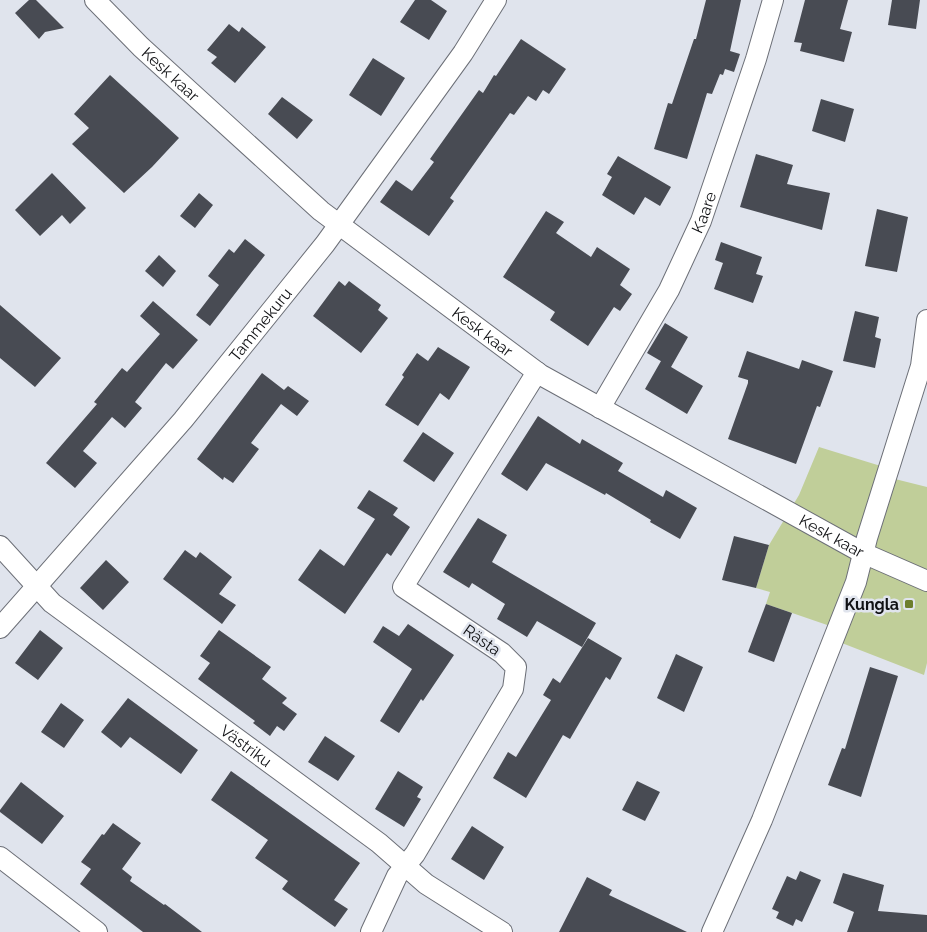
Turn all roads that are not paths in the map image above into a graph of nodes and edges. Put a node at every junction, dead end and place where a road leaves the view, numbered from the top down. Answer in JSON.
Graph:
{"nodes":[{"id":1,"x":95,"y":0,"type":"edge"},
{"id":2,"x":496,"y":0,"type":"edge"},
{"id":3,"x":772,"y":0,"type":"edge"},
{"id":4,"x":339,"y":224,"type":"junction"},
{"id":5,"x":927,"y":320,"type":"edge"},
{"id":6,"x":537,"y":372,"type":"junction"},
{"id":7,"x":600,"y":408,"type":"junction"},
{"id":8,"x":0,"y":546,"type":"edge"},
{"id":9,"x":863,"y":553,"type":"junction"},
{"id":10,"x":927,"y":581,"type":"edge"},
{"id":11,"x":37,"y":586,"type":"junction"},
{"id":12,"x":0,"y":628,"type":"edge"},
{"id":13,"x":0,"y":857,"type":"edge"},
{"id":14,"x":405,"y":866,"type":"junction"},
{"id":15,"x":97,"y":932,"type":"edge"},
{"id":16,"x":371,"y":932,"type":"edge"},
{"id":17,"x":502,"y":932,"type":"edge"},
{"id":18,"x":712,"y":932,"type":"edge"}],
"edges":[{"from":1,"to":4,"type":"street","name":"Kesk kaar"},
{"from":2,"to":4,"type":"street","name":"Tammekuru"},
{"from":3,"to":7,"type":"street","name":"Kaare"},
{"from":4,"to":6,"type":"street","name":"Kesk kaar"},
{"from":4,"to":11,"type":"street","name":"Tammekuru"},
{"from":5,"to":9,"type":"street"},
{"from":6,"to":7,"type":"street","name":"Kesk kaar"},
{"from":6,"to":14,"type":"street","name":"Rästa"},
{"from":7,"to":9,"type":"street","name":"Kesk kaar"},
{"from":8,"to":11,"type":"street","name":"Västriku"},
{"from":9,"to":10,"type":"street","name":"Kesk kaar"},
{"from":9,"to":18,"type":"street"},
{"from":11,"to":12,"type":"street","name":"Tammekuru"},
{"from":11,"to":14,"type":"street","name":"Västriku"},
{"from":13,"to":15,"type":"street"},
{"from":14,"to":16,"type":"street","name":"Rästa"},
{"from":14,"to":17,"type":"street","name":"Västriku"}]}
